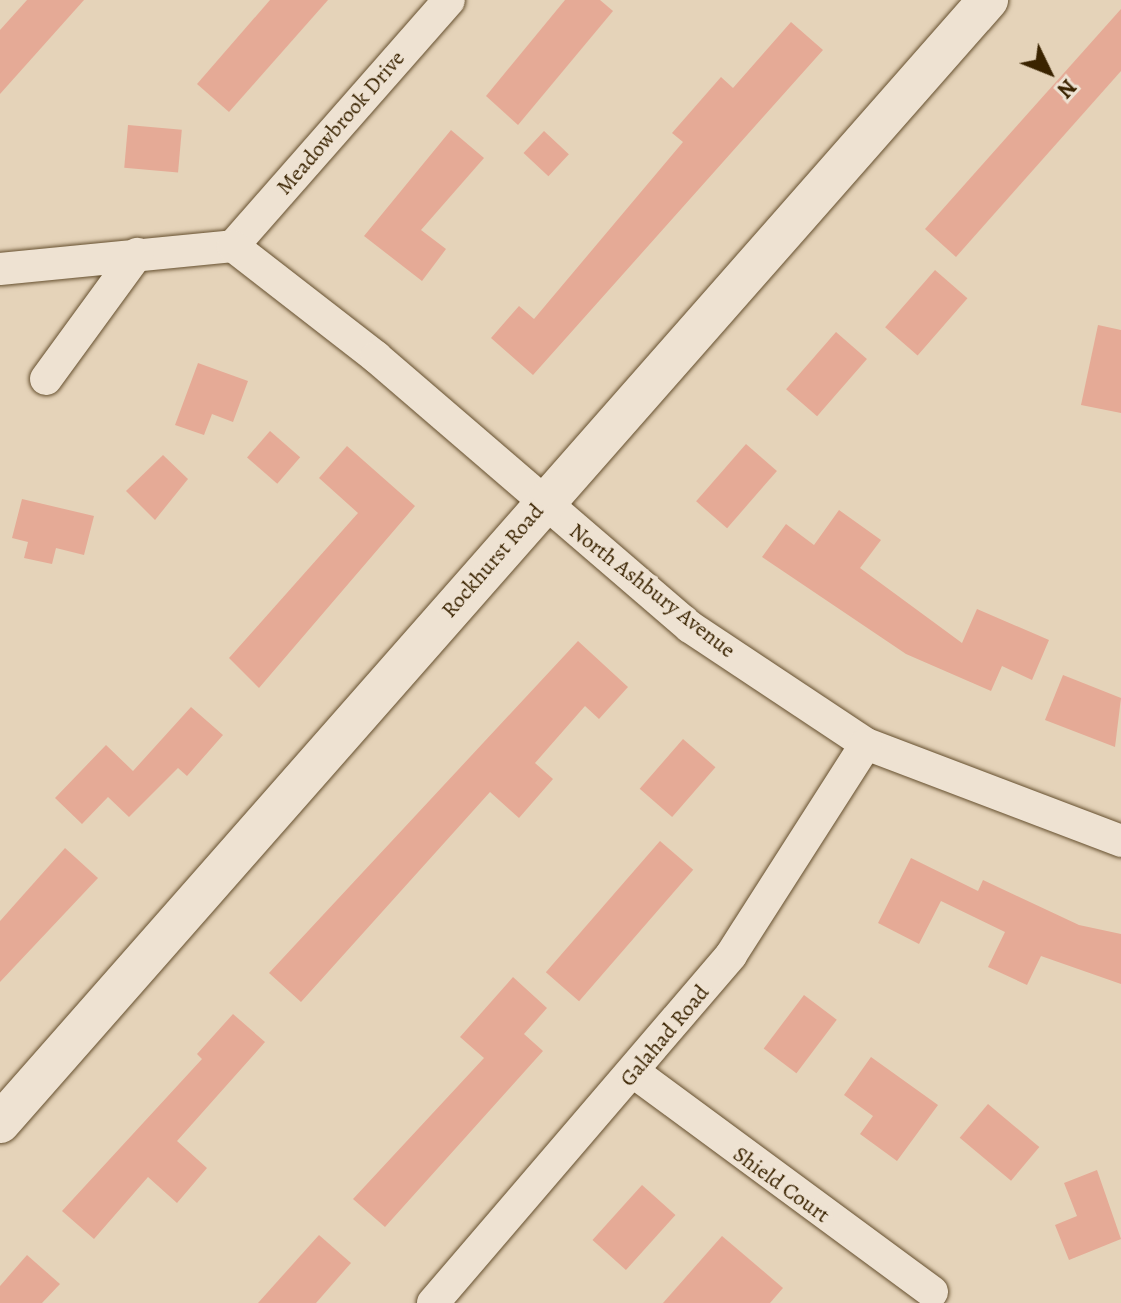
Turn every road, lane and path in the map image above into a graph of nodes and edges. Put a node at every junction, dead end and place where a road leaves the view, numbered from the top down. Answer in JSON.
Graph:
{"nodes":[{"id":1,"x":449,"y":0,"type":"edge"},
{"id":2,"x":988,"y":0,"type":"edge"},
{"id":3,"x":233,"y":246,"type":"junction"},
{"id":4,"x":137,"y":254,"type":"junction"},
{"id":5,"x":0,"y":269,"type":"edge"},
{"id":6,"x":46,"y":379,"type":"dead end"},
{"id":7,"x":543,"y":504,"type":"junction"},
{"id":8,"x":866,"y":744,"type":"junction"},
{"id":9,"x":1121,"y":841,"type":"edge"},
{"id":10,"x":635,"y":1073,"type":"junction"},
{"id":11,"x":0,"y":1123,"type":"edge"},
{"id":12,"x":932,"y":1292,"type":"dead end"},
{"id":13,"x":433,"y":1303,"type":"edge"}],
"edges":[{"from":1,"to":3,"type":"street","name":"Meadowbrook Drive"},
{"from":2,"to":7,"type":"street","name":"Rockhurst Road"},
{"from":3,"to":4,"type":"street"},
{"from":3,"to":7,"type":"street","name":"North Ashbury Avenue"},
{"from":4,"to":5,"type":"street"},
{"from":4,"to":6,"type":"street"},
{"from":7,"to":8,"type":"street","name":"North Ashbury Avenue"},
{"from":7,"to":11,"type":"street","name":"Rockhurst Road"},
{"from":8,"to":9,"type":"street","name":"North Ashbury Avenue"},
{"from":8,"to":10,"type":"street","name":"Galahad Road"},
{"from":10,"to":12,"type":"street","name":"Shield Court"},
{"from":10,"to":13,"type":"street","name":"Galahad Road"}]}
